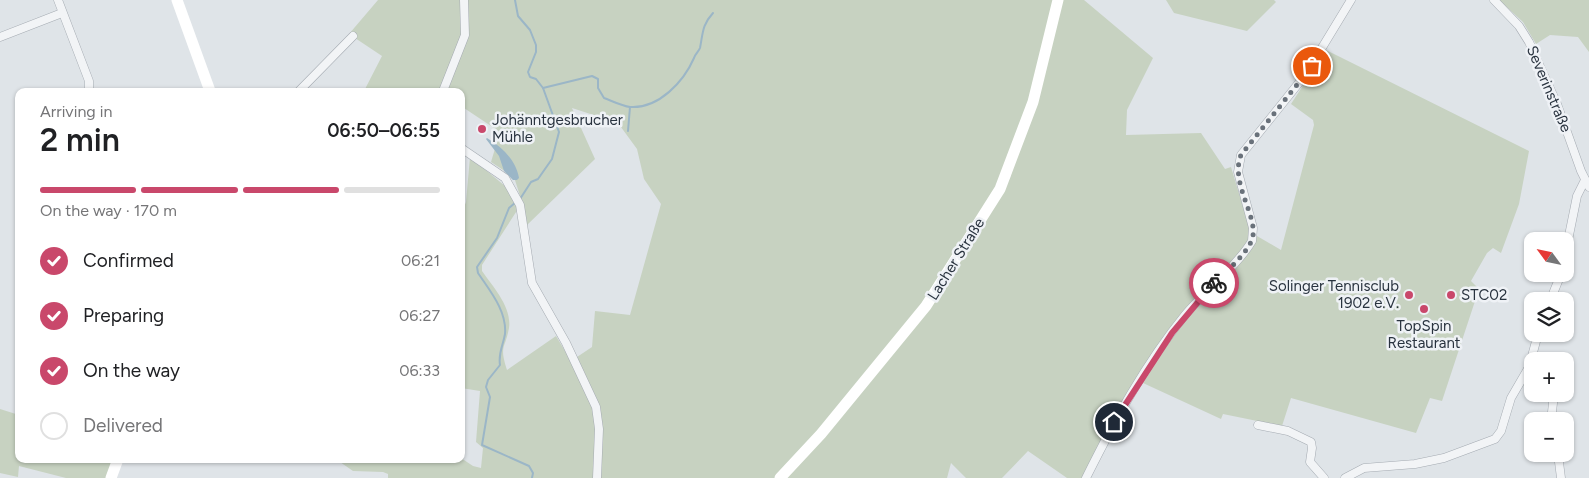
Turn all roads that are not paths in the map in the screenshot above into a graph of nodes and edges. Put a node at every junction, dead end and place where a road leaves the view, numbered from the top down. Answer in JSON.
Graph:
{"nodes":[{"id":1,"x":58,"y":0,"type":"edge"},
{"id":2,"x":177,"y":0,"type":"edge"},
{"id":3,"x":464,"y":0,"type":"edge"},
{"id":4,"x":1058,"y":0,"type":"edge"},
{"id":5,"x":1351,"y":0,"type":"edge"},
{"id":6,"x":1494,"y":0,"type":"edge"},
{"id":7,"x":62,"y":13,"type":"junction"},
{"id":8,"x":353,"y":36,"type":"dead end"},
{"id":9,"x":0,"y":37,"type":"edge"},
{"id":10,"x":89,"y":88,"type":"edge"},
{"id":11,"x":209,"y":88,"type":"edge"},
{"id":12,"x":302,"y":88,"type":"edge"},
{"id":13,"x":444,"y":88,"type":"edge"},
{"id":14,"x":465,"y":151,"type":"edge"},
{"id":15,"x":1587,"y":183,"type":"edge"},
{"id":16,"x":1570,"y":232,"type":"edge"},
{"id":17,"x":1524,"y":379,"type":"edge"},
{"id":18,"x":1258,"y":425,"type":"dead end"},
{"id":19,"x":1559,"y":462,"type":"edge"},
{"id":20,"x":117,"y":463,"type":"edge"},
{"id":21,"x":111,"y":478,"type":"edge"},
{"id":22,"x":597,"y":478,"type":"edge"},
{"id":23,"x":780,"y":478,"type":"edge"},
{"id":24,"x":1086,"y":478,"type":"edge"},
{"id":25,"x":1324,"y":478,"type":"edge"},
{"id":26,"x":1345,"y":478,"type":"edge"},
{"id":27,"x":1561,"y":478,"type":"edge"}],
"edges":[{"from":1,"to":7,"type":"street"},
{"from":2,"to":11,"type":"street"},
{"from":3,"to":13,"type":"street"},
{"from":4,"to":23,"type":"street","name":"Lacher Straße"},
{"from":5,"to":24,"type":"street"},
{"from":6,"to":15,"type":"street","name":"Severinstraße"},
{"from":7,"to":9,"type":"street"},
{"from":7,"to":10,"type":"street"},
{"from":8,"to":12,"type":"street"},
{"from":14,"to":22,"type":"street"},
{"from":15,"to":16,"type":"street"},
{"from":17,"to":26,"type":"street"},
{"from":18,"to":25,"type":"street"},
{"from":19,"to":27,"type":"street"},
{"from":20,"to":21,"type":"street"}]}
